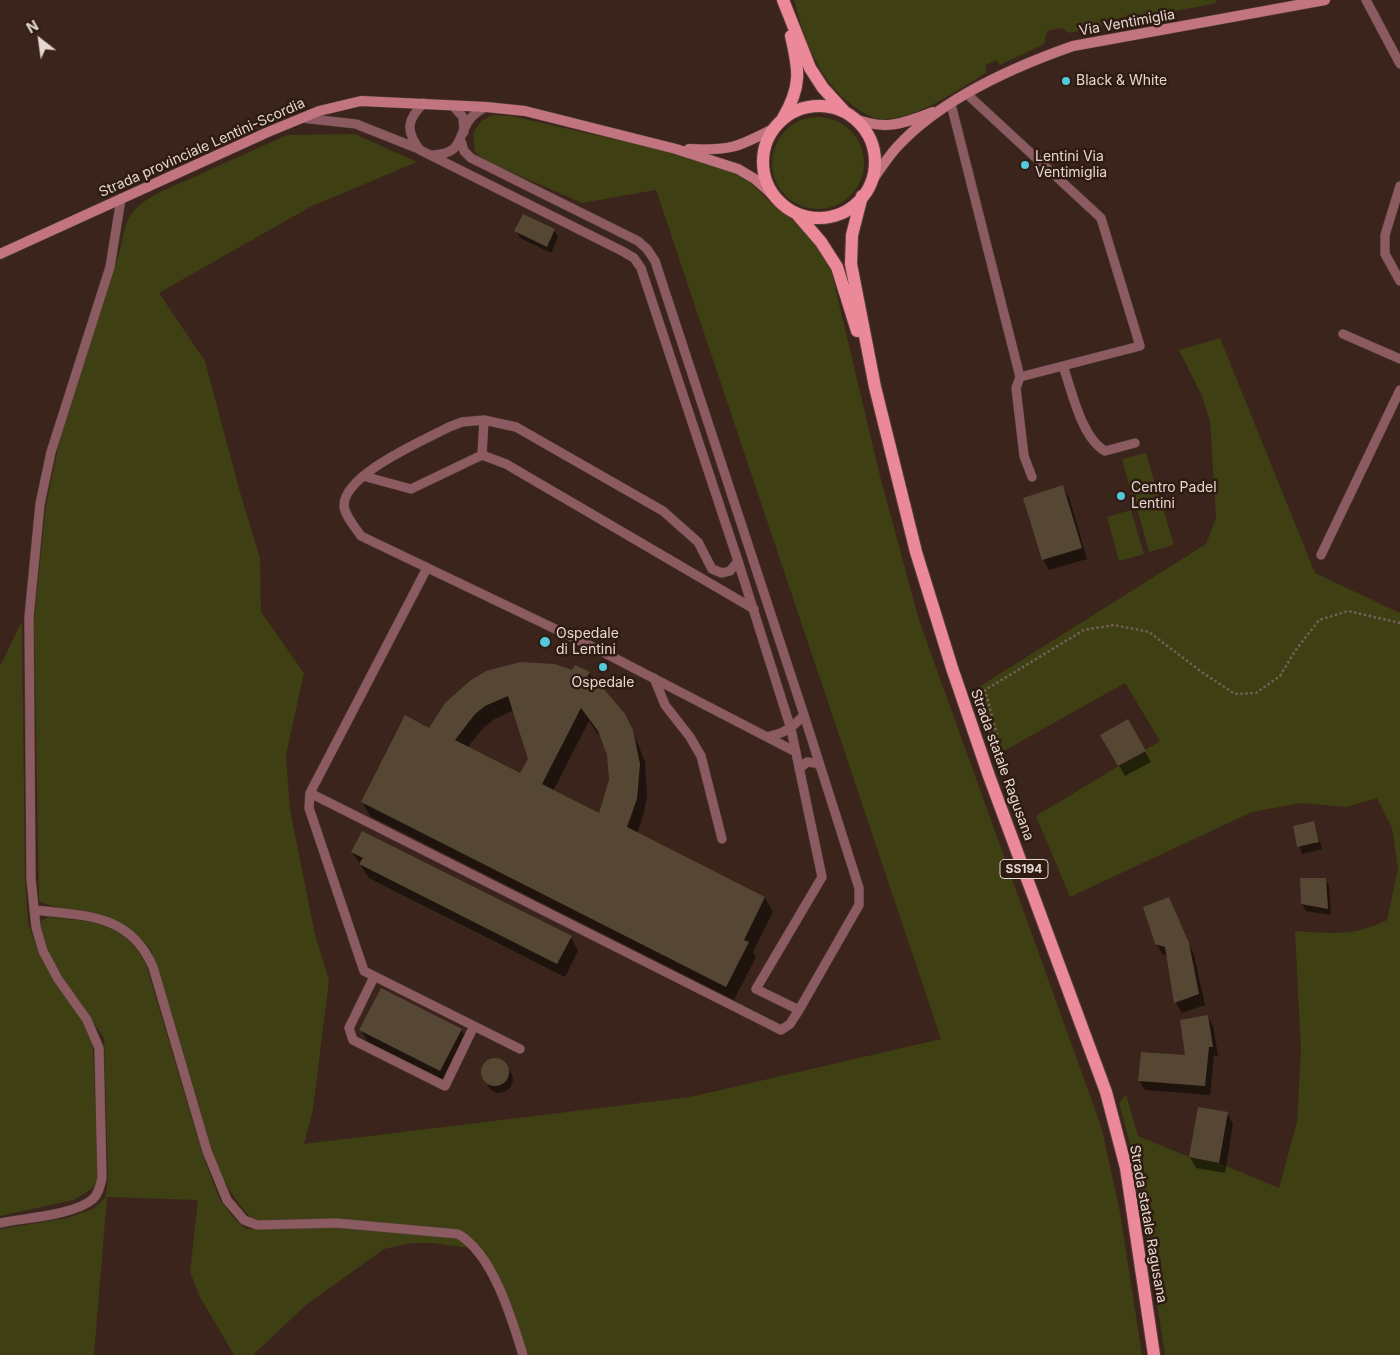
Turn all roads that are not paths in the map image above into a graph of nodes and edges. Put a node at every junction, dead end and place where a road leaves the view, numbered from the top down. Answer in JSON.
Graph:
{"nodes":[{"id":1,"x":783,"y":0,"type":"edge"},
{"id":2,"x":1325,"y":0,"type":"edge"},
{"id":3,"x":1366,"y":0,"type":"edge"},
{"id":4,"x":1400,"y":64,"type":"edge"},
{"id":5,"x":968,"y":95,"type":"junction"},
{"id":6,"x":424,"y":103,"type":"junction"},
{"id":7,"x":454,"y":106,"type":"junction"},
{"id":8,"x":948,"y":106,"type":"junction"},
{"id":9,"x":486,"y":107,"type":"junction"},
{"id":10,"x":849,"y":116,"type":"junction"},
{"id":11,"x":302,"y":118,"type":"junction"},
{"id":12,"x":778,"y":124,"type":"junction"},
{"id":13,"x":464,"y":132,"type":"junction"},
{"id":14,"x":461,"y":141,"type":"junction"},
{"id":15,"x":676,"y":149,"type":"junction"},
{"id":16,"x":420,"y":150,"type":"junction"},
{"id":17,"x":433,"y":155,"type":"junction"},
{"id":18,"x":870,"y":184,"type":"junction"},
{"id":19,"x":1400,"y":186,"type":"edge"},
{"id":20,"x":774,"y":196,"type":"junction"},
{"id":21,"x":862,"y":196,"type":"junction"},
{"id":22,"x":121,"y":198,"type":"junction"},
{"id":23,"x":796,"y":213,"type":"junction"},
{"id":24,"x":0,"y":254,"type":"edge"},
{"id":25,"x":1400,"y":281,"type":"edge"},
{"id":26,"x":1343,"y":334,"type":"dead end"},
{"id":27,"x":1400,"y":359,"type":"edge"},
{"id":28,"x":1062,"y":366,"type":"junction"},
{"id":29,"x":1020,"y":377,"type":"junction"},
{"id":30,"x":875,"y":387,"type":"junction"},
{"id":31,"x":1400,"y":390,"type":"edge"},
{"id":32,"x":484,"y":420,"type":"junction"},
{"id":33,"x":1135,"y":443,"type":"dead end"},
{"id":34,"x":482,"y":455,"type":"junction"},
{"id":35,"x":363,"y":476,"type":"junction"},
{"id":36,"x":1032,"y":477,"type":"dead end"},
{"id":37,"x":1322,"y":555,"type":"dead end"},
{"id":38,"x":707,"y":560,"type":"junction"},
{"id":39,"x":738,"y":561,"type":"junction"},
{"id":40,"x":427,"y":568,"type":"junction"},
{"id":41,"x":692,"y":574,"type":"junction"},
{"id":42,"x":754,"y":609,"type":"junction"},
{"id":43,"x":654,"y":678,"type":"junction"},
{"id":44,"x":804,"y":715,"type":"junction"},
{"id":45,"x":791,"y":729,"type":"junction"},
{"id":46,"x":767,"y":736,"type":"junction"},
{"id":47,"x":796,"y":752,"type":"junction"},
{"id":48,"x":820,"y":766,"type":"junction"},
{"id":49,"x":799,"y":769,"type":"junction"},
{"id":50,"x":310,"y":793,"type":"junction"},
{"id":51,"x":722,"y":839,"type":"dead end"},
{"id":52,"x":34,"y":910,"type":"junction"},
{"id":53,"x":374,"y":977,"type":"junction"},
{"id":54,"x":799,"y":1010,"type":"junction"},
{"id":55,"x":474,"y":1026,"type":"junction"},
{"id":56,"x":520,"y":1049,"type":"dead end"},
{"id":57,"x":0,"y":1223,"type":"edge"},
{"id":58,"x":523,"y":1355,"type":"edge"},
{"id":59,"x":1154,"y":1355,"type":"edge"}],
"edges":[{"from":1,"to":10,"type":"main road"},
{"from":1,"to":12,"type":"main road"},
{"from":2,"to":5,"type":"street","name":"Via Ventimiglia"},
{"from":3,"to":4,"type":"lane"},
{"from":5,"to":8,"type":"street","name":"Via Ventimiglia"},
{"from":5,"to":28,"type":"lane"},
{"from":6,"to":7,"type":"street"},
{"from":6,"to":11,"type":"street","name":"Strada provinciale Lentini-Scordia"},
{"from":6,"to":16,"type":"lane"},
{"from":7,"to":9,"type":"street"},
{"from":7,"to":13,"type":"lane"},
{"from":8,"to":10,"type":"street"},
{"from":8,"to":18,"type":"street"},
{"from":8,"to":29,"type":"lane"},
{"from":9,"to":13,"type":"lane"},
{"from":9,"to":15,"type":"street"},
{"from":10,"to":12,"type":"main road"},
{"from":10,"to":18,"type":"main road"},
{"from":11,"to":16,"type":"lane"},
{"from":11,"to":22,"type":"street","name":"Strada provinciale Lentini-Scordia"},
{"from":12,"to":15,"type":"street"},
{"from":12,"to":20,"type":"main road"},
{"from":13,"to":14,"type":"lane"},
{"from":14,"to":17,"type":"lane"},
{"from":14,"to":44,"type":"lane"},
{"from":15,"to":20,"type":"street"},
{"from":16,"to":17,"type":"lane"},
{"from":17,"to":39,"type":"lane"},
{"from":18,"to":21,"type":"main road"},
{"from":19,"to":25,"type":"lane"},
{"from":20,"to":23,"type":"main road"},
{"from":21,"to":23,"type":"main road"},
{"from":21,"to":30,"type":"main road"},
{"from":22,"to":24,"type":"street","name":"Strada provinciale Lentini-Scordia"},
{"from":22,"to":52,"type":"lane"},
{"from":23,"to":30,"type":"main road"},
{"from":26,"to":27,"type":"lane"},
{"from":28,"to":29,"type":"lane"},
{"from":28,"to":33,"type":"lane"},
{"from":29,"to":36,"type":"lane"},
{"from":30,"to":59,"type":"main road","name":"Strada statale Ragusana","number":"SS194"},
{"from":31,"to":37,"type":"lane"},
{"from":32,"to":34,"type":"lane"},
{"from":32,"to":35,"type":"lane"},
{"from":32,"to":38,"type":"lane"},
{"from":34,"to":35,"type":"lane"},
{"from":34,"to":41,"type":"lane"},
{"from":35,"to":40,"type":"lane"},
{"from":38,"to":39,"type":"lane"},
{"from":38,"to":41,"type":"lane"},
{"from":39,"to":42,"type":"lane"},
{"from":40,"to":43,"type":"lane"},
{"from":40,"to":50,"type":"lane"},
{"from":41,"to":42,"type":"lane"},
{"from":42,"to":45,"type":"lane"},
{"from":43,"to":46,"type":"lane"},
{"from":43,"to":51,"type":"lane"},
{"from":44,"to":45,"type":"lane"},
{"from":44,"to":48,"type":"lane"},
{"from":45,"to":46,"type":"lane"},
{"from":45,"to":47,"type":"lane"},
{"from":46,"to":47,"type":"lane"},
{"from":47,"to":49,"type":"lane"},
{"from":48,"to":49,"type":"lane"},
{"from":48,"to":54,"type":"lane"},
{"from":49,"to":54,"type":"lane"},
{"from":50,"to":53,"type":"lane"},
{"from":50,"to":54,"type":"lane"},
{"from":52,"to":57,"type":"lane"},
{"from":52,"to":58,"type":"lane"},
{"from":53,"to":55,"type":"lane"},
{"from":53,"to":55,"type":"lane"},
{"from":55,"to":56,"type":"lane"}]}
